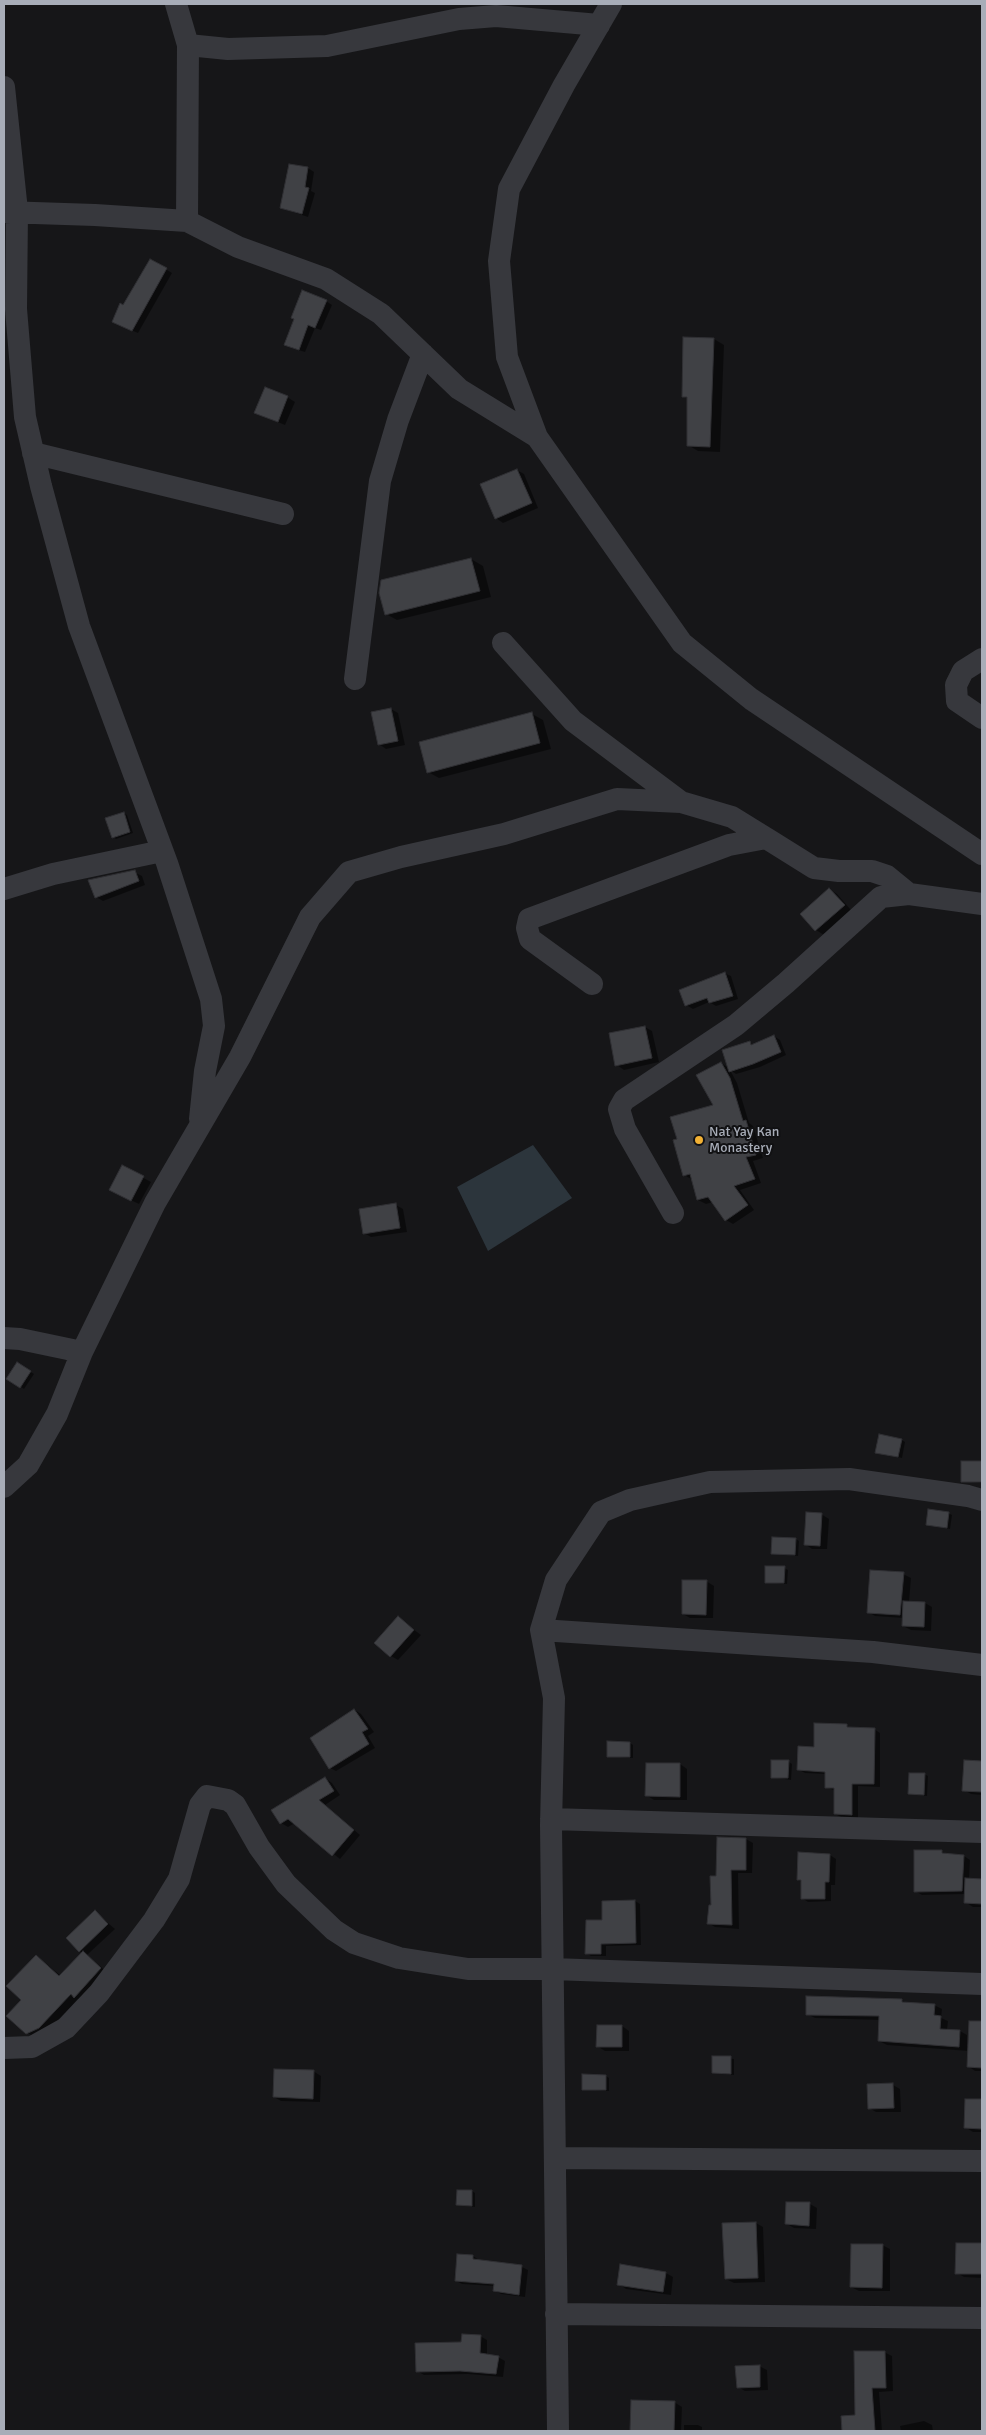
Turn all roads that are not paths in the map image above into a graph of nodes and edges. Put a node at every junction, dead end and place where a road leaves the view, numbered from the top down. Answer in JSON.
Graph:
{"nodes":[{"id":1,"x":176,"y":4,"type":"edge"},
{"id":2,"x":612,"y":4,"type":"edge"},
{"id":3,"x":598,"y":25,"type":"junction"},
{"id":4,"x":188,"y":45,"type":"junction"},
{"id":5,"x":4,"y":87,"type":"edge"},
{"id":6,"x":10,"y":212,"type":"edge"},
{"id":7,"x":187,"y":221,"type":"junction"},
{"id":8,"x":422,"y":354,"type":"junction"},
{"id":9,"x":537,"y":437,"type":"junction"},
{"id":10,"x":34,"y":453,"type":"junction"},
{"id":11,"x":283,"y":514,"type":"dead end"},
{"id":12,"x":503,"y":643,"type":"dead end"},
{"id":13,"x":982,"y":659,"type":"edge"},
{"id":14,"x":355,"y":679,"type":"dead end"},
{"id":15,"x":982,"y":718,"type":"edge"},
{"id":16,"x":681,"y":802,"type":"junction"},
{"id":17,"x":766,"y":838,"type":"junction"},
{"id":18,"x":162,"y":851,"type":"junction"},
{"id":19,"x":982,"y":854,"type":"edge"},
{"id":20,"x":4,"y":889,"type":"edge"},
{"id":21,"x":909,"y":894,"type":"junction"},
{"id":22,"x":982,"y":904,"type":"edge"},
{"id":23,"x":592,"y":984,"type":"dead end"},
{"id":24,"x":199,"y":1127,"type":"junction"},
{"id":25,"x":673,"y":1214,"type":"dead end"},
{"id":26,"x":4,"y":1338,"type":"edge"},
{"id":27,"x":82,"y":1352,"type":"junction"},
{"id":28,"x":4,"y":1487,"type":"edge"},
{"id":29,"x":982,"y":1500,"type":"edge"},
{"id":30,"x":541,"y":1630,"type":"junction"},
{"id":31,"x":982,"y":1664,"type":"edge"},
{"id":32,"x":551,"y":1819,"type":"junction"},
{"id":33,"x":982,"y":1832,"type":"edge"},
{"id":34,"x":552,"y":1969,"type":"junction"},
{"id":35,"x":982,"y":1984,"type":"edge"},
{"id":36,"x":4,"y":2048,"type":"edge"},
{"id":37,"x":555,"y":2158,"type":"junction"},
{"id":38,"x":982,"y":2161,"type":"edge"},
{"id":39,"x":556,"y":2314,"type":"junction"},
{"id":40,"x":982,"y":2318,"type":"edge"},
{"id":41,"x":558,"y":2431,"type":"edge"}],
"edges":[{"from":1,"to":4,"type":"street"},
{"from":2,"to":3,"type":"street"},
{"from":3,"to":4,"type":"street"},
{"from":3,"to":9,"type":"street"},
{"from":4,"to":7,"type":"street"},
{"from":5,"to":6,"type":"street"},
{"from":6,"to":7,"type":"street"},
{"from":6,"to":10,"type":"street"},
{"from":7,"to":8,"type":"street"},
{"from":8,"to":9,"type":"street"},
{"from":8,"to":14,"type":"street"},
{"from":9,"to":19,"type":"street"},
{"from":10,"to":11,"type":"street"},
{"from":10,"to":18,"type":"street"},
{"from":12,"to":16,"type":"street"},
{"from":13,"to":15,"type":"street"},
{"from":16,"to":17,"type":"street"},
{"from":16,"to":24,"type":"street"},
{"from":17,"to":21,"type":"street"},
{"from":17,"to":23,"type":"street"},
{"from":18,"to":20,"type":"street"},
{"from":18,"to":24,"type":"street"},
{"from":21,"to":22,"type":"street"},
{"from":21,"to":25,"type":"street"},
{"from":24,"to":27,"type":"street"},
{"from":26,"to":27,"type":"street"},
{"from":27,"to":28,"type":"street"},
{"from":29,"to":30,"type":"street"},
{"from":30,"to":31,"type":"street"},
{"from":30,"to":32,"type":"street"},
{"from":32,"to":33,"type":"street"},
{"from":32,"to":34,"type":"street"},
{"from":34,"to":35,"type":"street"},
{"from":34,"to":36,"type":"street"},
{"from":34,"to":37,"type":"street"},
{"from":37,"to":38,"type":"street"},
{"from":37,"to":39,"type":"street"},
{"from":39,"to":40,"type":"street"},
{"from":39,"to":41,"type":"street"}]}
